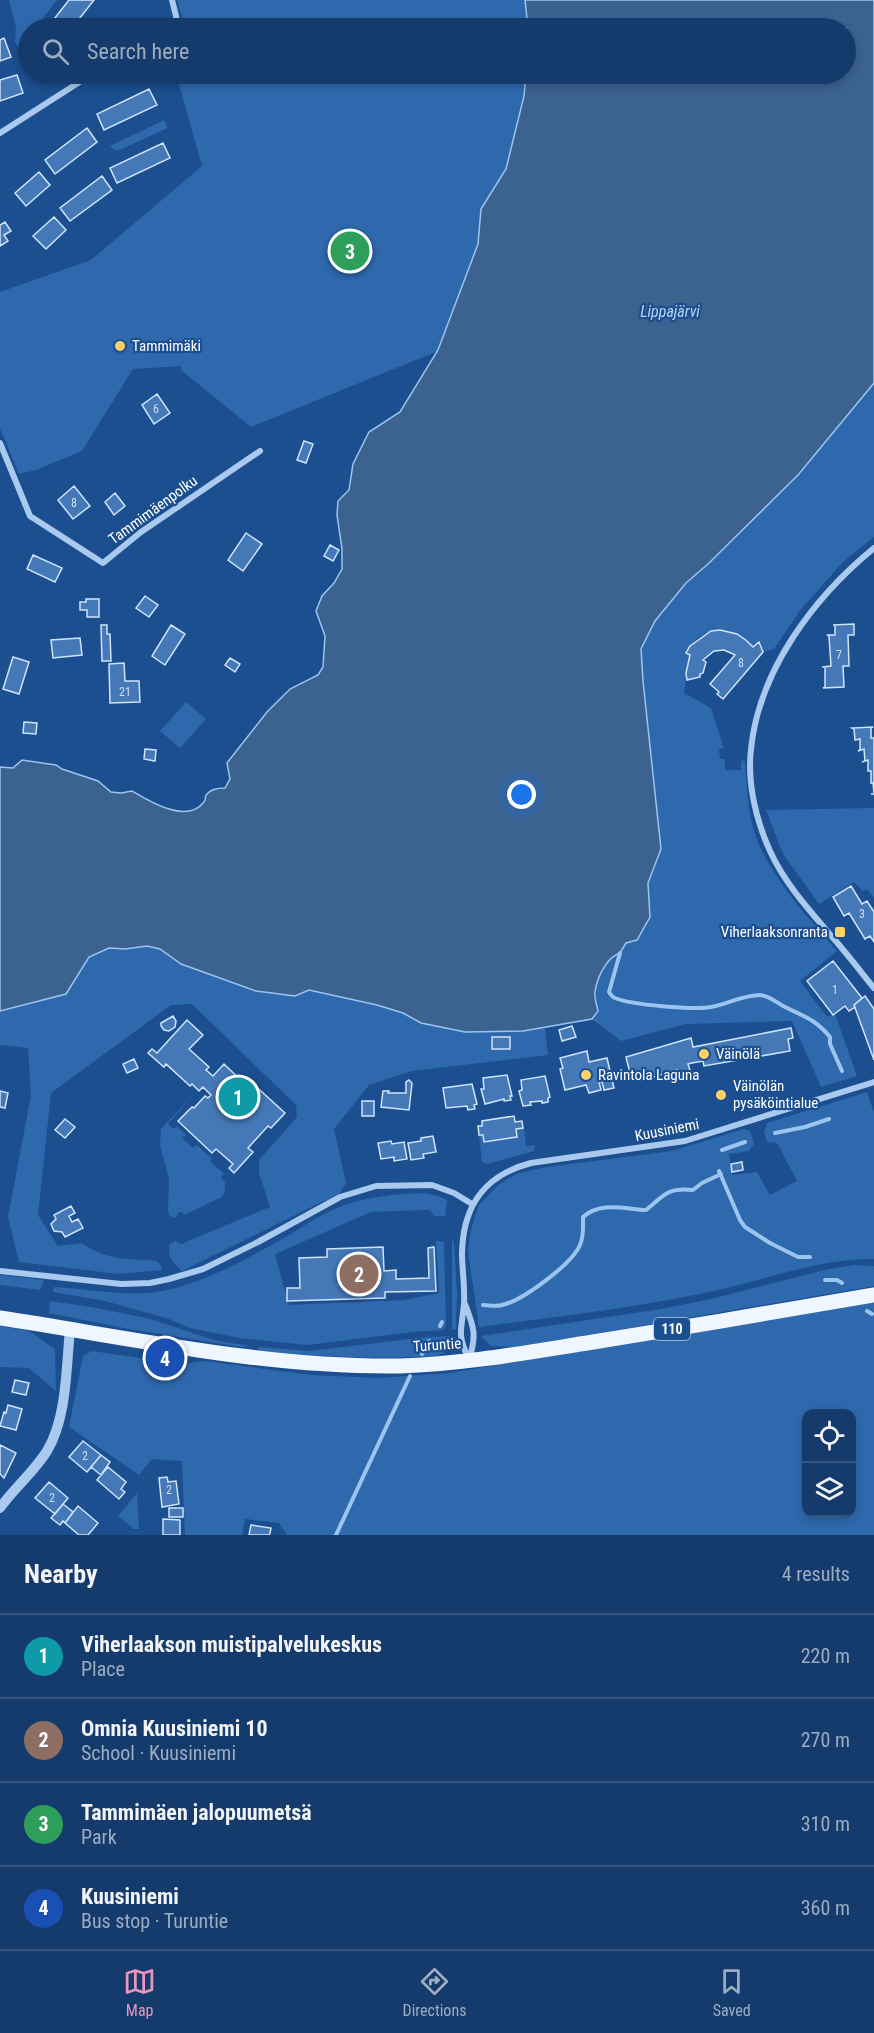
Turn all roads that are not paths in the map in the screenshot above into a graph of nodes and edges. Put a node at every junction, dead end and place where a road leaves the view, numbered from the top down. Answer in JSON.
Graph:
{"nodes":[{"id":1,"x":172,"y":0,"type":"edge"},
{"id":2,"x":176,"y":18,"type":"edge"},
{"id":3,"x":76,"y":84,"type":"edge"},
{"id":4,"x":0,"y":133,"type":"edge"},
{"id":5,"x":0,"y":442,"type":"edge"},
{"id":6,"x":260,"y":451,"type":"dead end"},
{"id":7,"x":874,"y":548,"type":"edge"},
{"id":8,"x":874,"y":988,"type":"edge"},
{"id":9,"x":874,"y":1082,"type":"edge"},
{"id":10,"x":472,"y":1204,"type":"junction"},
{"id":11,"x":0,"y":1270,"type":"edge"},
{"id":12,"x":874,"y":1295,"type":"edge"},
{"id":13,"x":464,"y":1303,"type":"junction"},
{"id":14,"x":0,"y":1318,"type":"edge"},
{"id":15,"x":70,"y":1330,"type":"junction"},
{"id":16,"x":469,"y":1361,"type":"junction"},
{"id":17,"x":0,"y":1508,"type":"edge"}],
"edges":[{"from":1,"to":2,"type":"street"},
{"from":3,"to":4,"type":"street"},
{"from":5,"to":6,"type":"street","name":"Tammimäenpolku"},
{"from":7,"to":8,"type":"street"},
{"from":9,"to":10,"type":"street","name":"Kuusiniemi"},
{"from":10,"to":11,"type":"street"},
{"from":10,"to":13,"type":"street","name":"Kuusiniemi"},
{"from":12,"to":16,"type":"main road","name":"Turuntie","number":"110"},
{"from":13,"to":16,"type":"street","name":"Kuusiniemi"},
{"from":13,"to":16,"type":"street","name":"Kuusiniemi"},
{"from":14,"to":15,"type":"main road","name":"Turuntie","number":"110"},
{"from":15,"to":16,"type":"main road","name":"Turuntie","number":"110"},
{"from":15,"to":17,"type":"street"}]}
